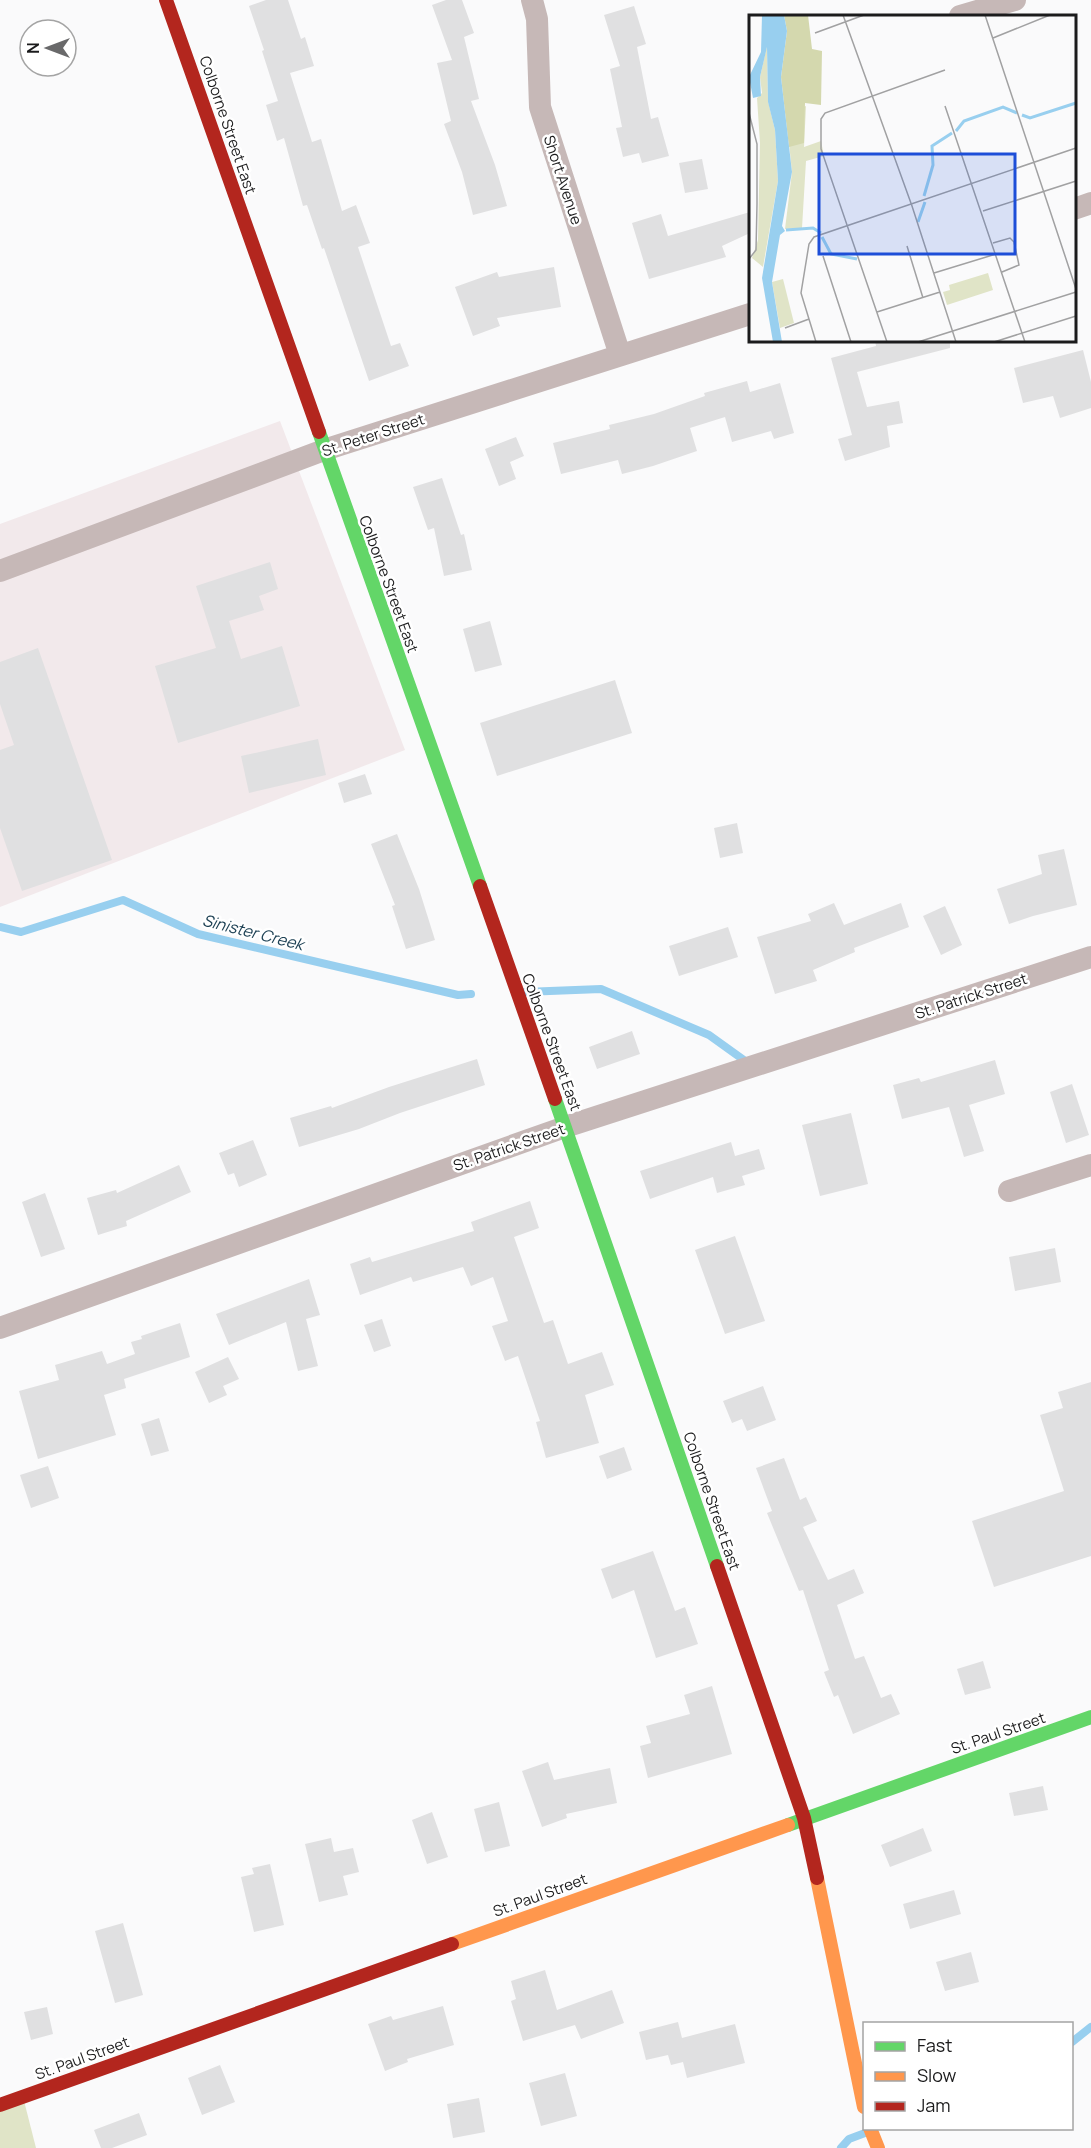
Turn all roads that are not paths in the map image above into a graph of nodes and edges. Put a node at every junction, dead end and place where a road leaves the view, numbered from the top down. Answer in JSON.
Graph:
{"nodes":[{"id":1,"x":166,"y":0,"type":"edge"},
{"id":2,"x":532,"y":0,"type":"edge"},
{"id":3,"x":1015,"y":0,"type":"edge"},
{"id":4,"x":963,"y":15,"type":"edge"},
{"id":5,"x":749,"y":314,"type":"edge"},
{"id":6,"x":620,"y":355,"type":"junction"},
{"id":7,"x":324,"y":450,"type":"junction"},
{"id":8,"x":0,"y":571,"type":"edge"},
{"id":9,"x":1091,"y":957,"type":"edge"},
{"id":10,"x":565,"y":1127,"type":"junction"},
{"id":11,"x":1091,"y":1165,"type":"edge"},
{"id":12,"x":1009,"y":1191,"type":"dead end"},
{"id":13,"x":0,"y":1328,"type":"edge"},
{"id":14,"x":1091,"y":1717,"type":"edge"},
{"id":15,"x":804,"y":1818,"type":"junction"},
{"id":16,"x":863,"y":2102,"type":"edge"},
{"id":17,"x":0,"y":2105,"type":"edge"}],
"edges":[{"from":1,"to":7,"type":"main road","name":"Colborne Street East"},
{"from":2,"to":6,"type":"street","name":"Short Avenue"},
{"from":3,"to":4,"type":"street"},
{"from":5,"to":6,"type":"street","name":"St. Peter Street"},
{"from":6,"to":7,"type":"street","name":"St. Peter Street"},
{"from":7,"to":8,"type":"street","name":"St. Peter Street"},
{"from":7,"to":10,"type":"main road","name":"Colborne Street East"},
{"from":9,"to":10,"type":"street","name":"St. Patrick Street"},
{"from":10,"to":13,"type":"street","name":"St. Patrick Street"},
{"from":10,"to":15,"type":"main road","name":"Colborne Street East"},
{"from":11,"to":12,"type":"street"},
{"from":14,"to":15,"type":"main road","name":"St. Paul Street"},
{"from":15,"to":16,"type":"main road","name":"Colborne Street East"},
{"from":15,"to":17,"type":"main road","name":"St. Paul Street"}]}
